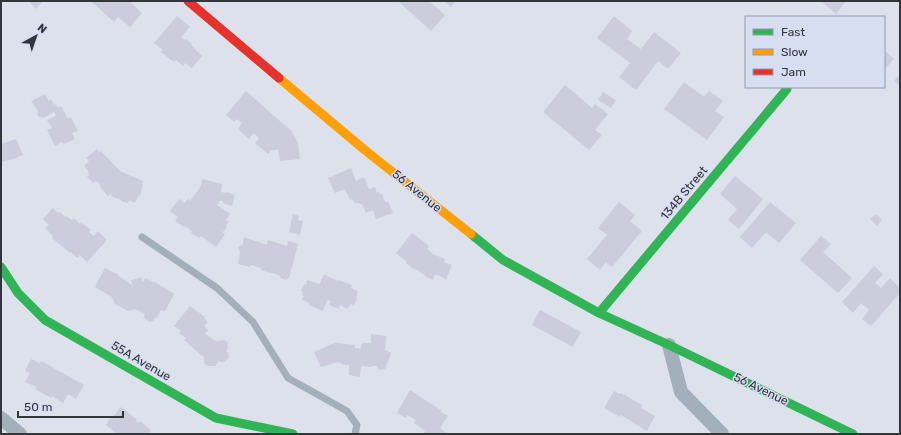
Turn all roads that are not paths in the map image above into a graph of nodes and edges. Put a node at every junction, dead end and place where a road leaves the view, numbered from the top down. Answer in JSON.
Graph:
{"nodes":[{"id":1,"x":188,"y":1,"type":"edge"},
{"id":2,"x":787,"y":89,"type":"dead end"},
{"id":3,"x":142,"y":237,"type":"dead end"},
{"id":4,"x":1,"y":267,"type":"edge"},
{"id":5,"x":599,"y":313,"type":"junction"},
{"id":6,"x":669,"y":345,"type":"junction"},
{"id":7,"x":1,"y":418,"type":"edge"},
{"id":8,"x":20,"y":434,"type":"edge"},
{"id":9,"x":293,"y":434,"type":"edge"},
{"id":10,"x":355,"y":434,"type":"edge"},
{"id":11,"x":722,"y":434,"type":"edge"},
{"id":12,"x":853,"y":434,"type":"edge"}],
"edges":[{"from":1,"to":5,"type":"street","name":"56 Avenue"},
{"from":2,"to":5,"type":"street","name":"134B Street"},
{"from":3,"to":10,"type":"lane"},
{"from":4,"to":9,"type":"street","name":"55A Avenue"},
{"from":5,"to":6,"type":"street","name":"56 Avenue"},
{"from":6,"to":11,"type":"street"},
{"from":6,"to":12,"type":"street","name":"56 Avenue"},
{"from":7,"to":8,"type":"street"}]}
